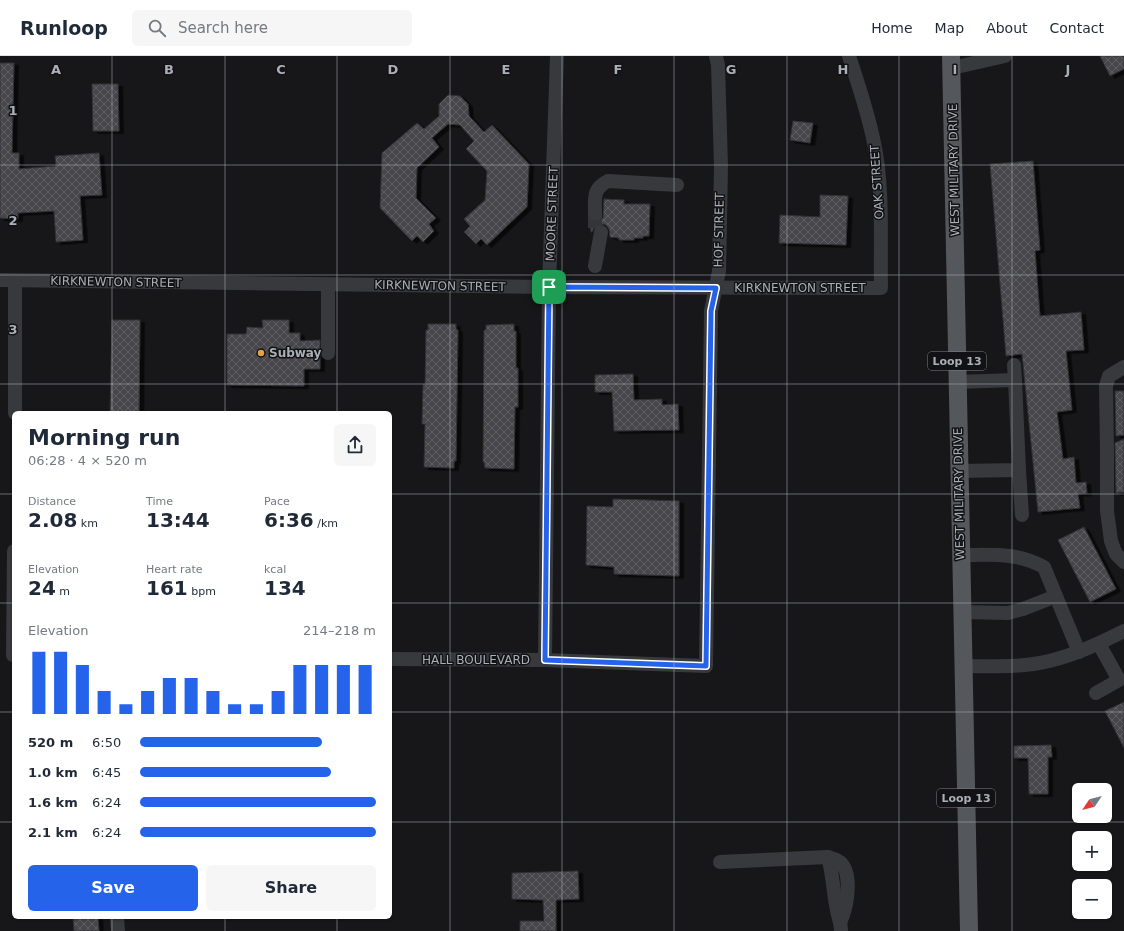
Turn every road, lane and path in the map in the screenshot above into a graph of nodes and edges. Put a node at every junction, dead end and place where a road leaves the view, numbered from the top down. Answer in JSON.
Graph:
{"nodes":[{"id":1,"x":557,"y":56,"type":"edge"},
{"id":2,"x":716,"y":56,"type":"edge"},
{"id":3,"x":849,"y":56,"type":"edge"},
{"id":4,"x":1005,"y":56,"type":"edge"},
{"id":5,"x":952,"y":62,"type":"edge"},
{"id":6,"x":677,"y":187,"type":"dead end"},
{"id":7,"x":598,"y":214,"type":"tunnel mouth"},
{"id":8,"x":598,"y":232,"type":"tunnel mouth"},
{"id":9,"x":595,"y":266,"type":"dead end"},
{"id":10,"x":0,"y":280,"type":"edge"},
{"id":11,"x":15,"y":280,"type":"junction"},
{"id":12,"x":328,"y":284,"type":"junction"},
{"id":13,"x":549,"y":287,"type":"junction"},
{"id":14,"x":716,"y":288,"type":"junction"},
{"id":15,"x":881,"y":288,"type":"joint"},
{"id":16,"x":328,"y":353,"type":"dead end"},
{"id":17,"x":1014,"y":365,"type":"dead end"},
{"id":18,"x":1124,"y":367,"type":"edge"},
{"id":19,"x":1015,"y":380,"type":"junction"},
{"id":20,"x":957,"y":382,"type":"junction"},
{"id":21,"x":15,"y":411,"type":"edge"},
{"id":22,"x":1019,"y":470,"type":"junction"},
{"id":23,"x":959,"y":471,"type":"junction"},
{"id":24,"x":1022,"y":515,"type":"dead end"},
{"id":25,"x":961,"y":555,"type":"junction"},
{"id":26,"x":1124,"y":562,"type":"edge"},
{"id":27,"x":12,"y":593,"type":"edge"},
{"id":28,"x":1056,"y":596,"type":"junction"},
{"id":29,"x":962,"y":612,"type":"junction"},
{"id":30,"x":1124,"y":632,"type":"edge"},
{"id":31,"x":1099,"y":644,"type":"junction"},
{"id":32,"x":1080,"y":652,"type":"junction"},
{"id":33,"x":9,"y":655,"type":"edge"},
{"id":34,"x":392,"y":659,"type":"edge"},
{"id":35,"x":545,"y":660,"type":"junction"},
{"id":36,"x":706,"y":666,"type":"joint"},
{"id":37,"x":963,"y":666,"type":"junction"},
{"id":38,"x":1121,"y":679,"type":"edge"},
{"id":39,"x":1096,"y":693,"type":"dead end"},
{"id":40,"x":720,"y":862,"type":"dead end"},
{"id":41,"x":117,"y":919,"type":"edge"},
{"id":42,"x":841,"y":926,"type":"edge"},
{"id":43,"x":118,"y":931,"type":"edge"},
{"id":44,"x":969,"y":931,"type":"edge"}],
"edges":[{"from":1,"to":13,"type":"street","name":"MOORE STREET"},
{"from":2,"to":14,"type":"street","name":"HOF STREET"},
{"from":3,"to":15,"type":"street","name":"OAK STREET"},
{"from":4,"to":5,"type":"street"},
{"from":5,"to":20,"type":"main road","name":"WEST MILITARY DRIVE","number":"Loop 13"},
{"from":6,"to":7,"type":"street"},
{"from":8,"to":9,"type":"street"},
{"from":10,"to":11,"type":"street","name":"KIRKNEWTON STREET"},
{"from":11,"to":12,"type":"street","name":"KIRKNEWTON STREET"},
{"from":11,"to":21,"type":"street"},
{"from":12,"to":13,"type":"street","name":"KIRKNEWTON STREET"},
{"from":12,"to":16,"type":"street"},
{"from":13,"to":14,"type":"street","name":"KIRKNEWTON STREET"},
{"from":13,"to":35,"type":"street","name":"MOORE STREET"},
{"from":14,"to":15,"type":"street","name":"KIRKNEWTON STREET"},
{"from":14,"to":36,"type":"street","name":"HOF STREET"},
{"from":17,"to":19,"type":"street"},
{"from":18,"to":26,"type":"street"},
{"from":19,"to":20,"type":"street"},
{"from":19,"to":22,"type":"street"},
{"from":20,"to":23,"type":"main road","name":"WEST MILITARY DRIVE","number":"Loop 13"},
{"from":22,"to":23,"type":"street"},
{"from":22,"to":24,"type":"street"},
{"from":23,"to":25,"type":"main road","name":"WEST MILITARY DRIVE","number":"Loop 13"},
{"from":25,"to":28,"type":"street"},
{"from":25,"to":29,"type":"main road","name":"WEST MILITARY DRIVE","number":"Loop 13"},
{"from":27,"to":33,"type":"street"},
{"from":28,"to":29,"type":"street"},
{"from":28,"to":32,"type":"street"},
{"from":29,"to":37,"type":"main road","name":"WEST MILITARY DRIVE","number":"Loop 13"},
{"from":30,"to":31,"type":"street"},
{"from":31,"to":32,"type":"street"},
{"from":31,"to":38,"type":"street"},
{"from":32,"to":37,"type":"street"},
{"from":34,"to":35,"type":"street","name":"HALL BOULEVARD"},
{"from":35,"to":36,"type":"street","name":"HALL BOULEVARD"},
{"from":37,"to":44,"type":"main road","name":"WEST MILITARY DRIVE","number":"Loop 13"},
{"from":38,"to":39,"type":"street"},
{"from":40,"to":42,"type":"street"},
{"from":41,"to":43,"type":"street"}]}
